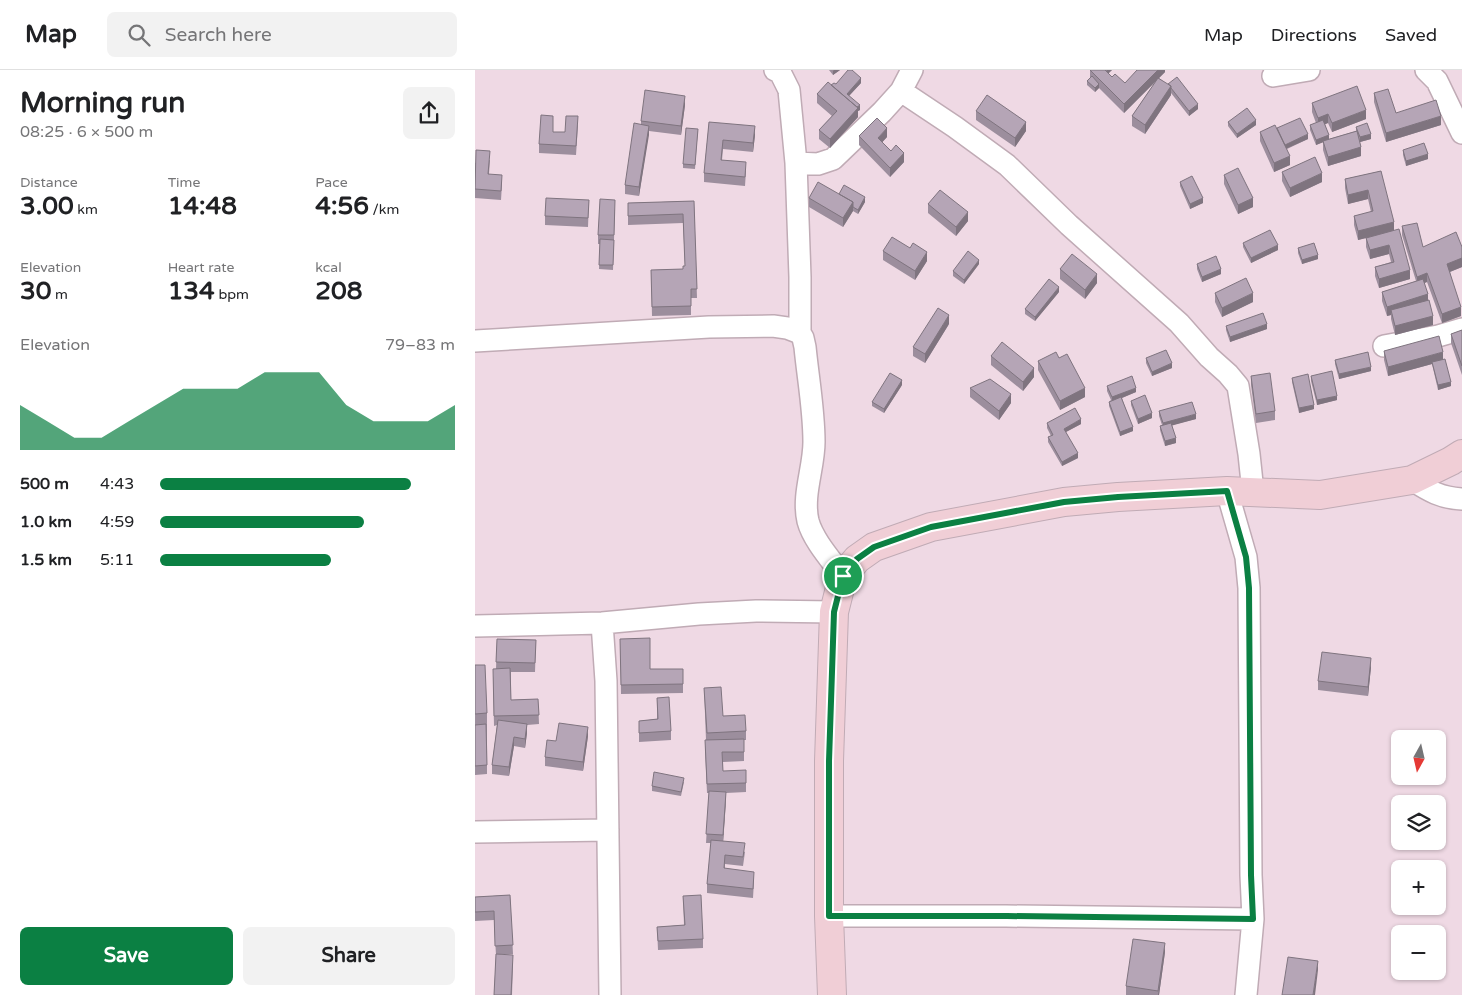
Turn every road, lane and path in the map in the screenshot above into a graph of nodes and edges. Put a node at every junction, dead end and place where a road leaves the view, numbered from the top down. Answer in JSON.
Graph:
{"nodes":[{"id":1,"x":775,"y":70,"type":"edge"},
{"id":2,"x":912,"y":70,"type":"edge"},
{"id":3,"x":1309,"y":70,"type":"edge"},
{"id":4,"x":1426,"y":70,"type":"edge"},
{"id":5,"x":1273,"y":76,"type":"dead end"},
{"id":6,"x":901,"y":91,"type":"junction"},
{"id":7,"x":1462,"y":131,"type":"edge"},
{"id":8,"x":796,"y":164,"type":"junction"},
{"id":9,"x":1462,"y":329,"type":"edge"},
{"id":10,"x":800,"y":333,"type":"junction"},
{"id":11,"x":475,"y":341,"type":"edge"},
{"id":12,"x":1384,"y":346,"type":"dead end"},
{"id":13,"x":1462,"y":454,"type":"edge"},
{"id":14,"x":1412,"y":480,"type":"junction"},
{"id":15,"x":1240,"y":492,"type":"junction"},
{"id":16,"x":1462,"y":499,"type":"edge"},
{"id":17,"x":843,"y":576,"type":"junction"},
{"id":18,"x":834,"y":612,"type":"junction"},
{"id":19,"x":601,"y":624,"type":"junction"},
{"id":20,"x":475,"y":626,"type":"edge"},
{"id":21,"x":608,"y":830,"type":"junction"},
{"id":22,"x":475,"y":832,"type":"edge"},
{"id":23,"x":829,"y":916,"type":"junction"},
{"id":24,"x":1253,"y":919,"type":"junction"},
{"id":25,"x":610,"y":995,"type":"edge"},
{"id":26,"x":832,"y":995,"type":"edge"},
{"id":27,"x":1245,"y":995,"type":"edge"}],
"edges":[{"from":1,"to":8,"type":"street"},
{"from":2,"to":6,"type":"street"},
{"from":3,"to":5,"type":"street"},
{"from":4,"to":7,"type":"street"},
{"from":6,"to":8,"type":"street"},
{"from":6,"to":15,"type":"street"},
{"from":8,"to":10,"type":"street"},
{"from":9,"to":12,"type":"street"},
{"from":10,"to":11,"type":"street"},
{"from":10,"to":17,"type":"street"},
{"from":13,"to":14,"type":"street"},
{"from":14,"to":15,"type":"street"},
{"from":14,"to":16,"type":"street"},
{"from":15,"to":17,"type":"street"},
{"from":15,"to":24,"type":"street"},
{"from":17,"to":18,"type":"street"},
{"from":18,"to":19,"type":"street"},
{"from":18,"to":23,"type":"street"},
{"from":19,"to":20,"type":"street"},
{"from":19,"to":21,"type":"street"},
{"from":21,"to":22,"type":"street"},
{"from":21,"to":25,"type":"street"},
{"from":23,"to":24,"type":"street"},
{"from":23,"to":26,"type":"street"},
{"from":24,"to":27,"type":"street"}]}
